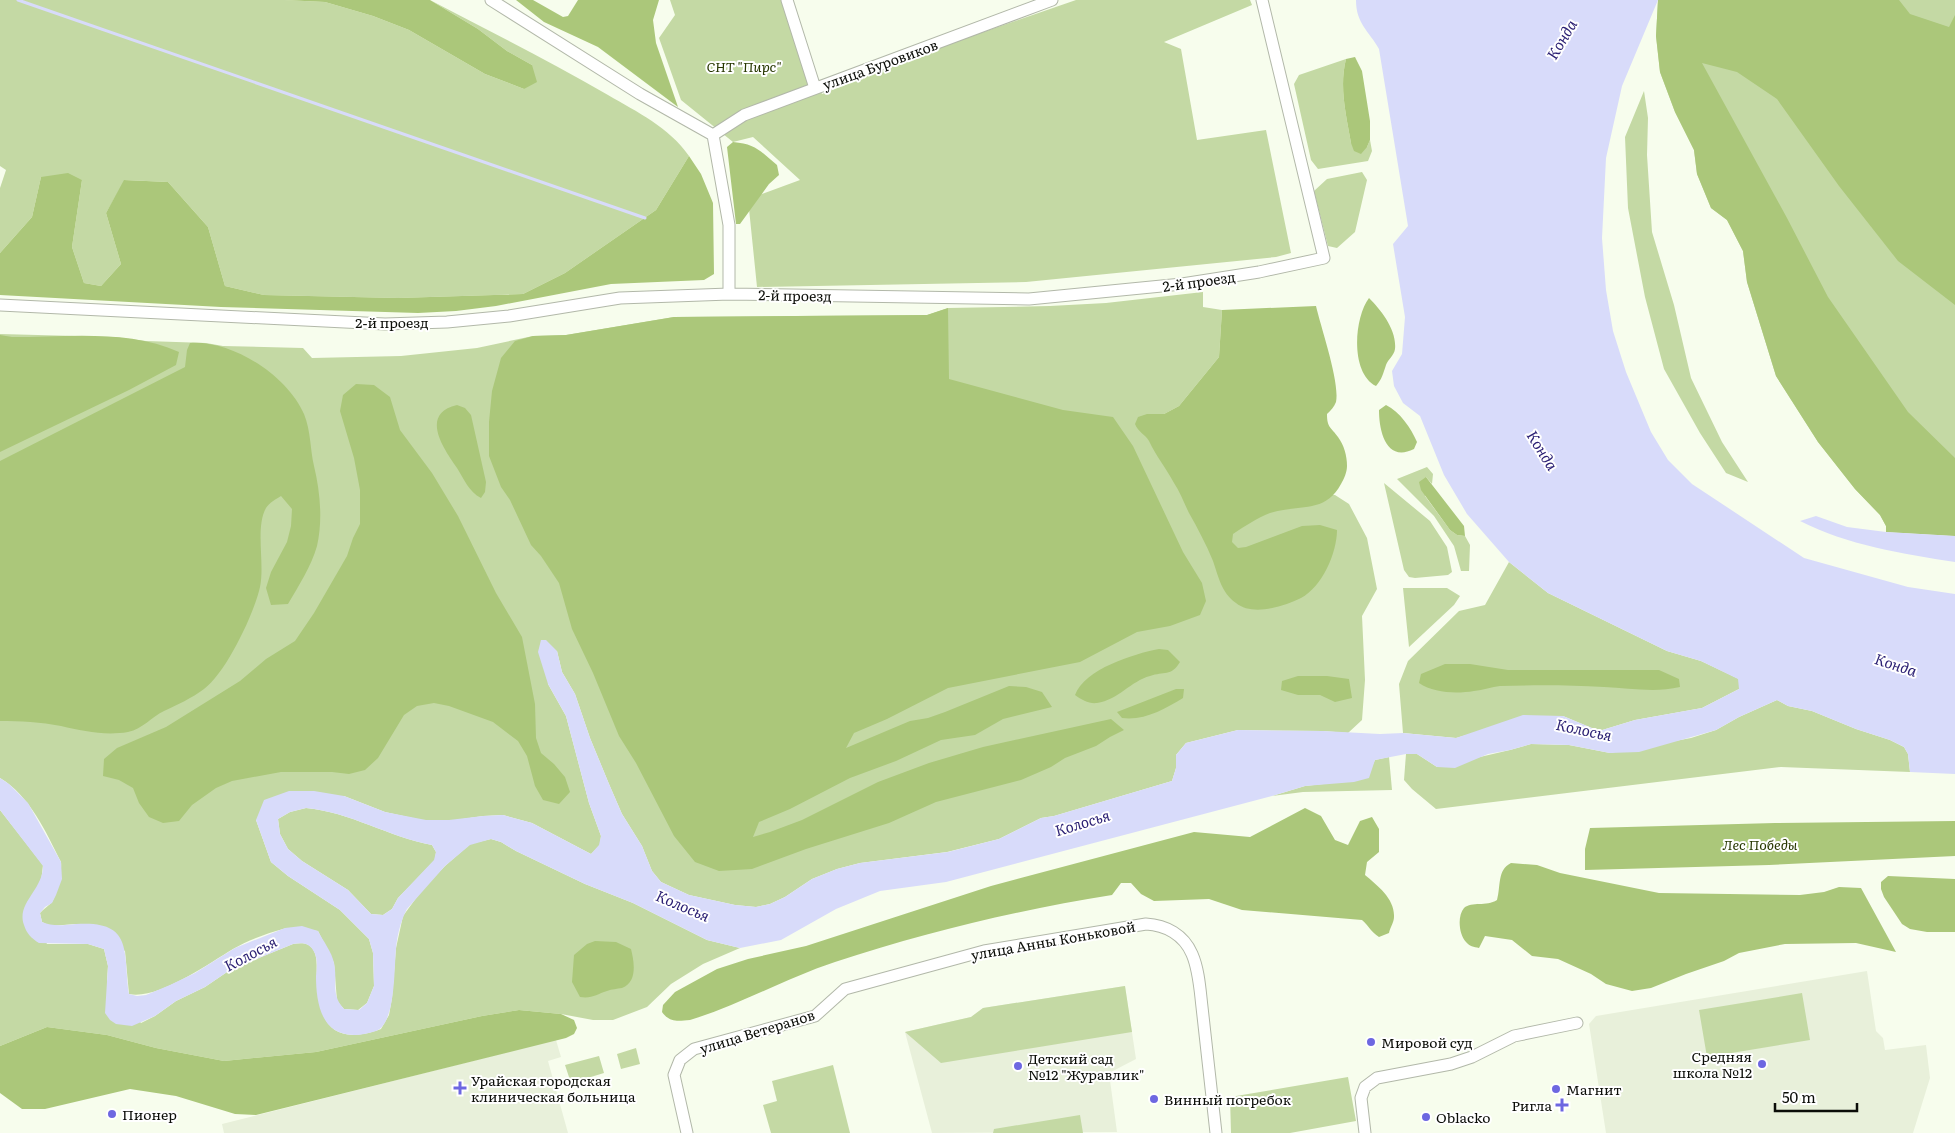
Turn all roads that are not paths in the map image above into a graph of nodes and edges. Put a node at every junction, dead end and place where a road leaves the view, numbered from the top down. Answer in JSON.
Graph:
{"nodes":[{"id":1,"x":491,"y":0,"type":"edge"},
{"id":2,"x":787,"y":0,"type":"edge"},
{"id":3,"x":1052,"y":0,"type":"edge"},
{"id":4,"x":1262,"y":0,"type":"edge"},
{"id":5,"x":815,"y":88,"type":"junction"},
{"id":6,"x":713,"y":135,"type":"junction"},
{"id":7,"x":729,"y":294,"type":"junction"},
{"id":8,"x":0,"y":305,"type":"edge"},
{"id":9,"x":845,"y":989,"type":"joint"},
{"id":10,"x":1577,"y":1023,"type":"dead end"},
{"id":11,"x":687,"y":1133,"type":"edge"},
{"id":12,"x":1216,"y":1133,"type":"edge"},
{"id":13,"x":1365,"y":1133,"type":"edge"}],
"edges":[{"from":1,"to":6,"type":"street"},
{"from":2,"to":5,"type":"street"},
{"from":3,"to":5,"type":"street","name":"улица Буровиков"},
{"from":4,"to":7,"type":"street","name":"2-й проезд"},
{"from":5,"to":6,"type":"street","name":"улица Буровиков"},
{"from":6,"to":7,"type":"street"},
{"from":7,"to":8,"type":"street","name":"2-й проезд"},
{"from":9,"to":11,"type":"street","name":"улица Ветеранов"},
{"from":9,"to":12,"type":"street","name":"улица Анны Коньковой"},
{"from":10,"to":13,"type":"street"}]}
